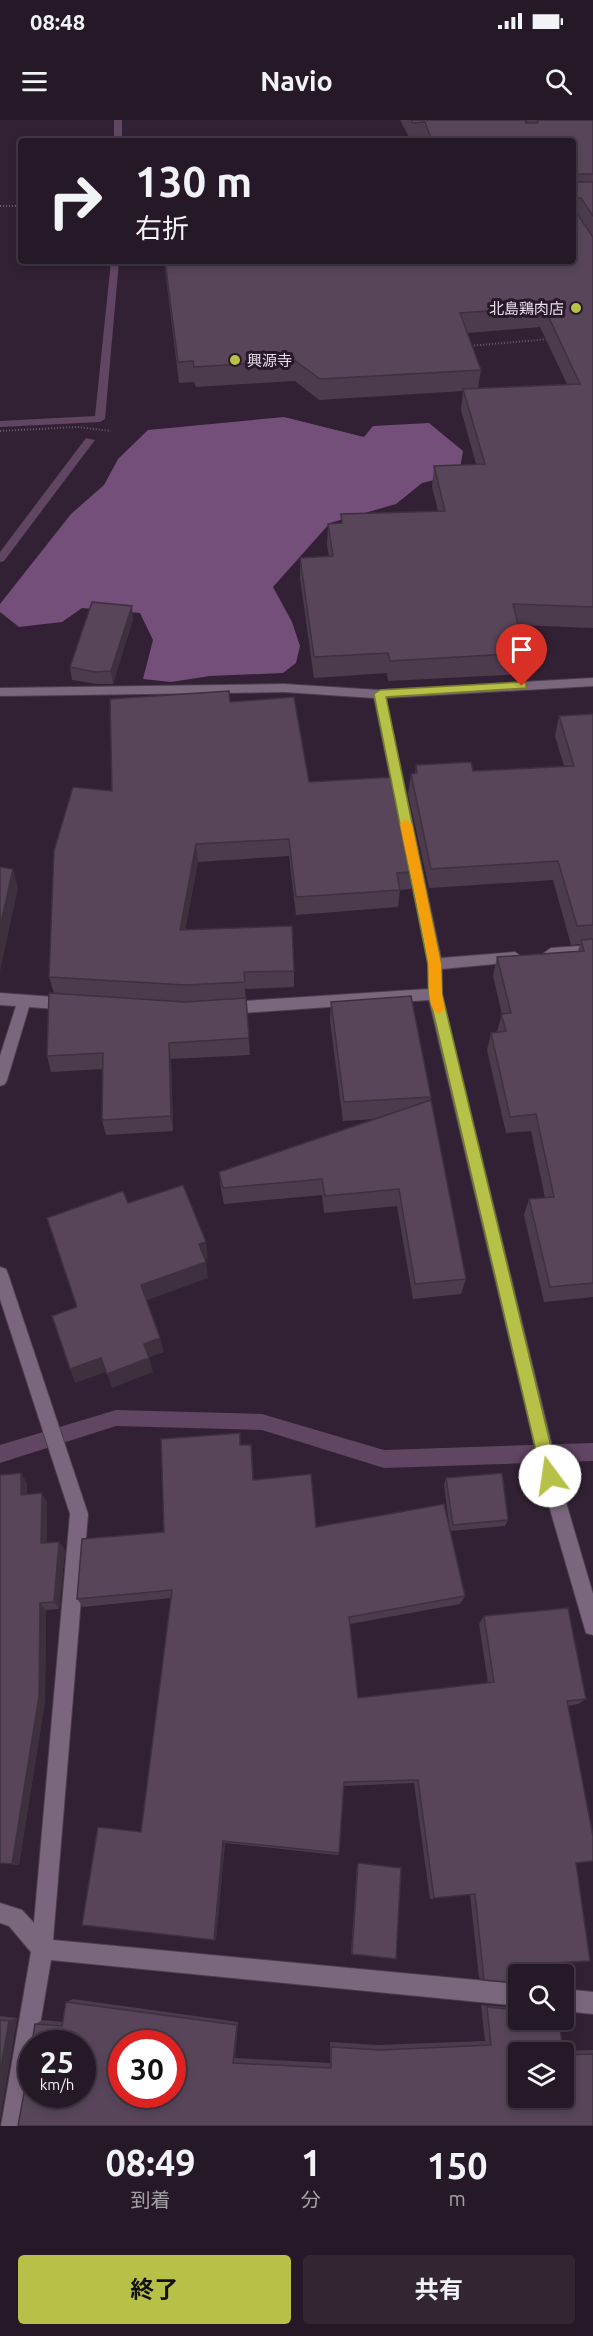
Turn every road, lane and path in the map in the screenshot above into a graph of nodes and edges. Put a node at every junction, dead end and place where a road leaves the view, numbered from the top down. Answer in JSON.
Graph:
{"nodes":[{"id":1,"x":0,"y":206,"type":"edge"},
{"id":2,"x":18,"y":206,"type":"edge"},
{"id":3,"x":559,"y":339,"type":"edge"},
{"id":4,"x":467,"y":346,"type":"edge"},
{"id":5,"x":0,"y":431,"type":"edge"},
{"id":6,"x":111,"y":431,"type":"dead end"},
{"id":7,"x":593,"y":682,"type":"edge"},
{"id":8,"x":0,"y":692,"type":"edge"},
{"id":9,"x":380,"y":694,"type":"junction"},
{"id":10,"x":593,"y":950,"type":"edge"},
{"id":11,"x":435,"y":964,"type":"junction"},
{"id":12,"x":435,"y":994,"type":"junction"},
{"id":13,"x":0,"y":999,"type":"edge"},
{"id":14,"x":24,"y":1001,"type":"junction"},
{"id":15,"x":82,"y":1004,"type":"edge"},
{"id":16,"x":210,"y":1009,"type":"edge"},
{"id":17,"x":0,"y":1080,"type":"edge"},
{"id":18,"x":0,"y":1274,"type":"edge"},
{"id":19,"x":593,"y":1626,"type":"edge"},
{"id":20,"x":0,"y":1913,"type":"edge"},
{"id":21,"x":42,"y":1949,"type":"junction"},
{"id":22,"x":508,"y":1994,"type":"edge"},
{"id":23,"x":574,"y":2001,"type":"edge"},
{"id":24,"x":593,"y":2002,"type":"edge"},
{"id":25,"x":12,"y":2126,"type":"edge"}],
"edges":[{"from":1,"to":2,"type":"path"},
{"from":3,"to":4,"type":"path"},
{"from":5,"to":6,"type":"path"},
{"from":7,"to":9,"type":"street"},
{"from":8,"to":9,"type":"street"},
{"from":9,"to":11,"type":"street"},
{"from":10,"to":11,"type":"street"},
{"from":11,"to":12,"type":"street"},
{"from":12,"to":16,"type":"street"},
{"from":12,"to":19,"type":"street"},
{"from":13,"to":14,"type":"street"},
{"from":14,"to":15,"type":"street"},
{"from":14,"to":17,"type":"street"},
{"from":18,"to":21,"type":"street"},
{"from":20,"to":21,"type":"street"},
{"from":21,"to":22,"type":"street"},
{"from":21,"to":25,"type":"street"},
{"from":23,"to":24,"type":"street"}]}
